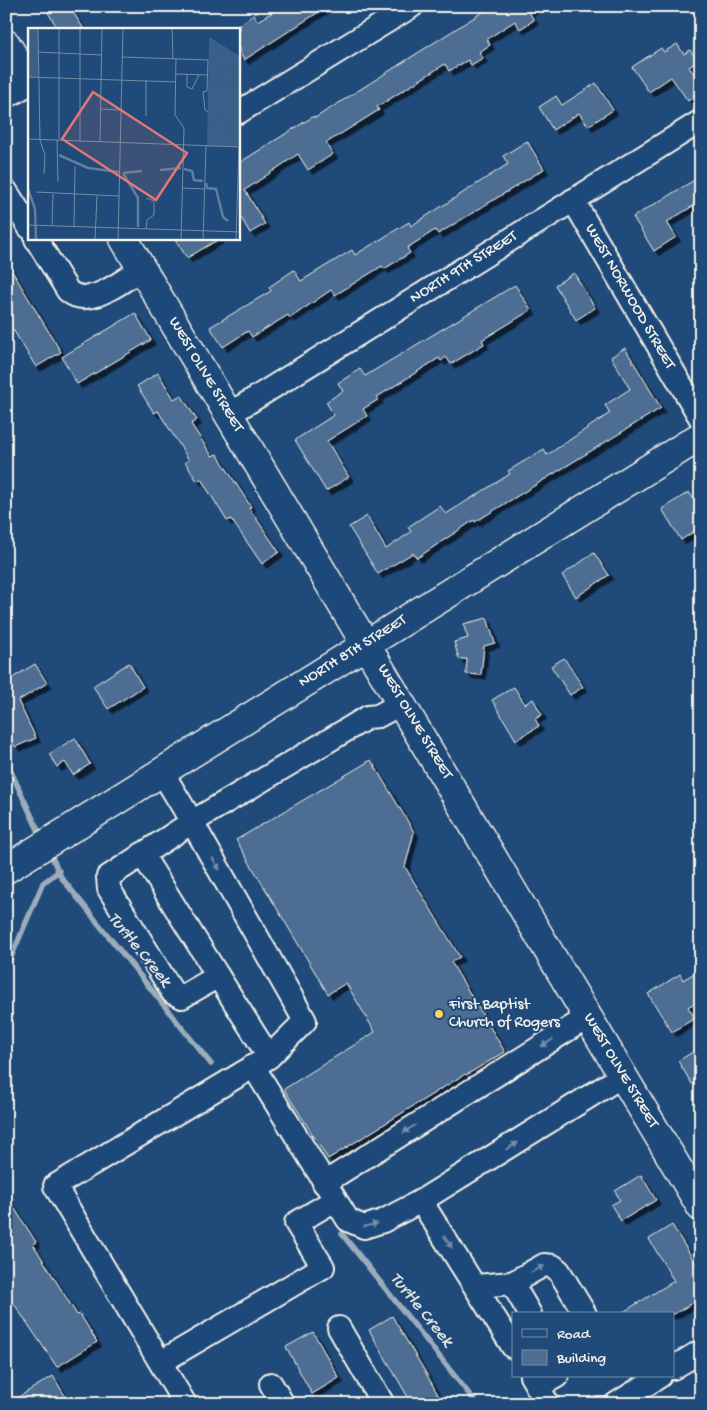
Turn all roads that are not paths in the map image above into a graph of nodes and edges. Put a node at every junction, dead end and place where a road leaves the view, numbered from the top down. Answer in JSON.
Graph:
{"nodes":[{"id":1,"x":412,"y":6,"type":"edge"},
{"id":2,"x":6,"y":44,"type":"edge"},
{"id":3,"x":28,"y":80,"type":"edge"},
{"id":4,"x":28,"y":83,"type":"edge"},
{"id":5,"x":6,"y":97,"type":"edge"},
{"id":6,"x":240,"y":111,"type":"edge"},
{"id":7,"x":701,"y":121,"type":"edge"},
{"id":8,"x":6,"y":191,"type":"edge"},
{"id":9,"x":573,"y":200,"type":"junction"},
{"id":10,"x":28,"y":225,"type":"edge"},
{"id":11,"x":37,"y":240,"type":"edge"},
{"id":12,"x":125,"y":240,"type":"edge"},
{"id":13,"x":142,"y":269,"type":"junction"},
{"id":14,"x":228,"y":415,"type":"junction"},
{"id":15,"x":701,"y":419,"type":"edge"},
{"id":16,"x":701,"y":436,"type":"edge"},
{"id":17,"x":367,"y":644,"type":"junction"},
{"id":18,"x":402,"y":703,"type":"junction"},
{"id":19,"x":162,"y":772,"type":"junction"},
{"id":20,"x":192,"y":822,"type":"junction"},
{"id":21,"x":142,"y":854,"type":"junction"},
{"id":22,"x":6,"y":869,"type":"edge"},
{"id":23,"x":218,"y":976,"type":"junction"},
{"id":24,"x":588,"y":1017,"type":"junction"},
{"id":25,"x":261,"y":1061,"type":"junction"},
{"id":26,"x":622,"y":1076,"type":"junction"},
{"id":27,"x":329,"y":1191,"type":"junction"},
{"id":28,"x":421,"y":1201,"type":"junction"},
{"id":29,"x":701,"y":1207,"type":"edge"},
{"id":30,"x":512,"y":1283,"type":"junction"},
{"id":31,"x":476,"y":1286,"type":"junction"},
{"id":32,"x":529,"y":1312,"type":"edge"},
{"id":33,"x":584,"y":1312,"type":"edge"},
{"id":34,"x":339,"y":1328,"type":"dead end"},
{"id":35,"x":512,"y":1345,"type":"edge"},
{"id":36,"x":701,"y":1351,"type":"edge"},
{"id":37,"x":161,"y":1362,"type":"junction"},
{"id":38,"x":674,"y":1367,"type":"edge"},
{"id":39,"x":657,"y":1378,"type":"edge"},
{"id":40,"x":271,"y":1384,"type":"dead end"},
{"id":41,"x":185,"y":1404,"type":"edge"},
{"id":42,"x":283,"y":1404,"type":"edge"},
{"id":43,"x":383,"y":1404,"type":"edge"},
{"id":44,"x":616,"y":1404,"type":"edge"}],
"edges":[{"from":1,"to":6,"type":"street"},
{"from":2,"to":3,"type":"main road"},
{"from":4,"to":5,"type":"street"},
{"from":7,"to":9,"type":"street","name":"NORTH 9TH STREET"},
{"from":8,"to":10,"type":"street"},
{"from":9,"to":14,"type":"street","name":"NORTH 9TH STREET"},
{"from":9,"to":15,"type":"street","name":"WEST NORWOOD STREET"},
{"from":11,"to":13,"type":"street"},
{"from":12,"to":13,"type":"main road","name":"WEST OLIVE STREET"},
{"from":13,"to":14,"type":"main road","name":"WEST OLIVE STREET"},
{"from":14,"to":17,"type":"main road","name":"WEST OLIVE STREET"},
{"from":16,"to":17,"type":"main road","name":"NORTH 8TH STREET"},
{"from":17,"to":18,"type":"main road","name":"WEST OLIVE STREET"},
{"from":17,"to":19,"type":"main road","name":"NORTH 8TH STREET"},
{"from":18,"to":20,"type":"street"},
{"from":18,"to":24,"type":"main road","name":"WEST OLIVE STREET"},
{"from":19,"to":20,"type":"street"},
{"from":19,"to":22,"type":"main road","name":"NORTH 8TH STREET"},
{"from":20,"to":21,"type":"street"},
{"from":20,"to":25,"type":"street","one_way":true},
{"from":21,"to":23,"type":"street"},
{"from":21,"to":23,"type":"street"},
{"from":23,"to":25,"type":"street"},
{"from":24,"to":26,"type":"main road","name":"WEST OLIVE STREET"},
{"from":24,"to":27,"type":"street","one_way":true},
{"from":25,"to":27,"type":"street"},
{"from":25,"to":37,"type":"street"},
{"from":28,"to":26,"type":"street","one_way":true},
{"from":26,"to":29,"type":"main road","name":"WEST OLIVE STREET"},
{"from":27,"to":28,"type":"street","one_way":true},
{"from":27,"to":37,"type":"street"},
{"from":28,"to":31,"type":"street","one_way":true},
{"from":30,"to":31,"type":"street"},
{"from":30,"to":32,"type":"street"},
{"from":30,"to":33,"type":"street","one_way":true},
{"from":31,"to":35,"type":"street"},
{"from":34,"to":43,"type":"street"},
{"from":36,"to":38,"type":"street"},
{"from":37,"to":41,"type":"street"},
{"from":39,"to":44,"type":"street"},
{"from":40,"to":42,"type":"street"}]}
